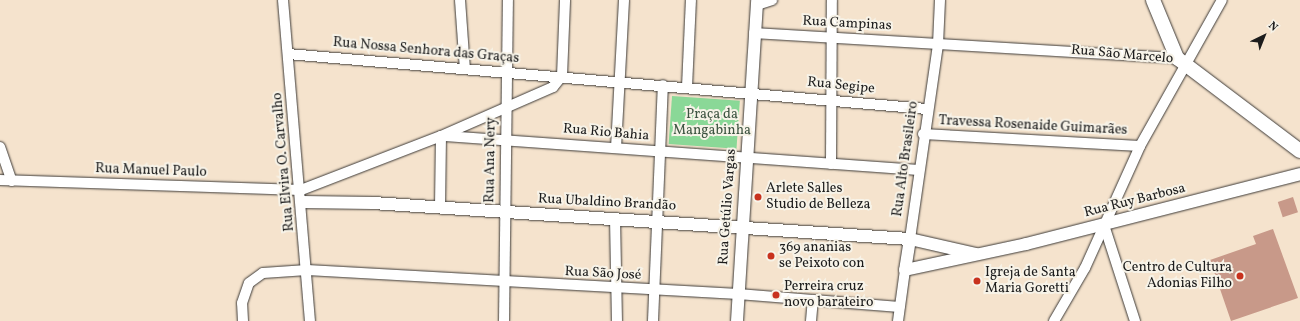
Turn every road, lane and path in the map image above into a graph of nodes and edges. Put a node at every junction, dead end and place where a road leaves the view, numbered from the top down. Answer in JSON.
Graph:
{"nodes":[{"id":1,"x":284,"y":0,"type":"edge"},
{"id":2,"x":460,"y":0,"type":"edge"},
{"id":3,"x":508,"y":0,"type":"edge"},
{"id":4,"x":565,"y":0,"type":"edge"},
{"id":5,"x":624,"y":0,"type":"edge"},
{"id":6,"x":691,"y":0,"type":"edge"},
{"id":7,"x":772,"y":0,"type":"edge"},
{"id":8,"x":832,"y":0,"type":"edge"},
{"id":9,"x":940,"y":0,"type":"edge"},
{"id":10,"x":1153,"y":0,"type":"edge"},
{"id":11,"x":1222,"y":0,"type":"edge"},
{"id":12,"x":757,"y":2,"type":"edge"},
{"id":13,"x":754,"y":33,"type":"junction"},
{"id":14,"x":832,"y":37,"type":"junction"},
{"id":15,"x":938,"y":44,"type":"junction"},
{"id":16,"x":288,"y":54,"type":"junction"},
{"id":17,"x":1181,"y":61,"type":"junction"},
{"id":18,"x":465,"y":69,"type":"junction"},
{"id":19,"x":507,"y":72,"type":"junction"},
{"id":20,"x":562,"y":76,"type":"junction"},
{"id":21,"x":620,"y":81,"type":"junction"},
{"id":22,"x":663,"y":85,"type":"junction"},
{"id":23,"x":687,"y":87,"type":"junction"},
{"id":24,"x":751,"y":92,"type":"junction"},
{"id":25,"x":832,"y":99,"type":"junction"},
{"id":26,"x":506,"y":109,"type":"junction"},
{"id":27,"x":927,"y":109,"type":"junction"},
{"id":28,"x":924,"y":134,"type":"junction"},
{"id":29,"x":441,"y":136,"type":"junction"},
{"id":30,"x":506,"y":138,"type":"junction"},
{"id":31,"x":1140,"y":146,"type":"junction"},
{"id":32,"x":0,"y":147,"type":"edge"},
{"id":33,"x":616,"y":148,"type":"junction"},
{"id":34,"x":1300,"y":151,"type":"edge"},
{"id":35,"x":660,"y":152,"type":"junction"},
{"id":36,"x":746,"y":158,"type":"junction"},
{"id":37,"x":831,"y":164,"type":"junction"},
{"id":38,"x":919,"y":170,"type":"junction"},
{"id":39,"x":1300,"y":174,"type":"edge"},
{"id":40,"x":0,"y":180,"type":"edge"},
{"id":41,"x":12,"y":181,"type":"junction"},
{"id":42,"x":301,"y":196,"type":"junction"},
{"id":43,"x":440,"y":207,"type":"junction"},
{"id":44,"x":505,"y":211,"type":"junction"},
{"id":45,"x":615,"y":218,"type":"junction"},
{"id":46,"x":655,"y":221,"type":"junction"},
{"id":47,"x":1104,"y":225,"type":"junction"},
{"id":48,"x":742,"y":227,"type":"junction"},
{"id":49,"x":910,"y":239,"type":"junction"},
{"id":50,"x":976,"y":254,"type":"junction"},
{"id":51,"x":307,"y":270,"type":"junction"},
{"id":52,"x":905,"y":270,"type":"junction"},
{"id":53,"x":504,"y":283,"type":"junction"},
{"id":54,"x":617,"y":288,"type":"junction"},
{"id":55,"x":654,"y":290,"type":"junction"},
{"id":56,"x":738,"y":294,"type":"junction"},
{"id":57,"x":813,"y":300,"type":"junction"},
{"id":58,"x":899,"y":307,"type":"junction"},
{"id":59,"x":243,"y":321,"type":"edge"},
{"id":60,"x":310,"y":321,"type":"edge"},
{"id":61,"x":504,"y":321,"type":"edge"},
{"id":62,"x":617,"y":321,"type":"edge"},
{"id":63,"x":653,"y":321,"type":"edge"},
{"id":64,"x":736,"y":321,"type":"edge"},
{"id":65,"x":811,"y":321,"type":"edge"},
{"id":66,"x":898,"y":321,"type":"edge"},
{"id":67,"x":1054,"y":321,"type":"edge"},
{"id":68,"x":1135,"y":321,"type":"edge"}],
"edges":[{"from":1,"to":16,"type":"street","name":"Rua Elvira O. Carvalho"},
{"from":2,"to":18,"type":"street"},
{"from":3,"to":19,"type":"street","name":"Rua Ana Nery"},
{"from":4,"to":20,"type":"street"},
{"from":5,"to":21,"type":"street"},
{"from":6,"to":23,"type":"street"},
{"from":7,"to":12,"type":"street"},
{"from":8,"to":14,"type":"street"},
{"from":9,"to":15,"type":"street","name":"Rua Alto Brasileiro"},
{"from":10,"to":17,"type":"main road"},
{"from":11,"to":17,"type":"street"},
{"from":12,"to":13,"type":"street","name":"Rua Getúlio Vargas"},
{"from":13,"to":14,"type":"street","name":"Rua Campinas"},
{"from":13,"to":24,"type":"street","name":"Rua Getúlio Vargas"},
{"from":14,"to":15,"type":"street","name":"Rua Campinas"},
{"from":14,"to":25,"type":"street"},
{"from":15,"to":17,"type":"street","name":"Rua São Marcelo"},
{"from":15,"to":27,"type":"street","name":"Rua Alto Brasileiro"},
{"from":16,"to":18,"type":"street","name":"Rua Nossa Senhora das Graças"},
{"from":16,"to":42,"type":"street","name":"Rua Elvira O. Carvalho"},
{"from":17,"to":31,"type":"street"},
{"from":17,"to":34,"type":"main road","name":"Rua São Marcelo"},
{"from":18,"to":19,"type":"street","name":"Rua Nossa Senhora das Graças"},
{"from":19,"to":20,"type":"street","name":"Rua Nossa Senhora das Graças"},
{"from":19,"to":26,"type":"street","name":"Rua Ana Nery"},
{"from":20,"to":21,"type":"street","name":"Rua Nossa Senhora das Graças"},
{"from":20,"to":26,"type":"street"},
{"from":21,"to":22,"type":"street","name":"Rua Nossa Senhora das Graças"},
{"from":21,"to":33,"type":"street"},
{"from":22,"to":23,"type":"street","name":"Rua Nossa Senhora das Graças"},
{"from":22,"to":35,"type":"street"},
{"from":23,"to":24,"type":"street","name":"Rua Nossa Senhora das Graças"},
{"from":24,"to":25,"type":"street","name":"Rua Segipe"},
{"from":24,"to":36,"type":"street","name":"Rua Getúlio Vargas"},
{"from":25,"to":27,"type":"street","name":"Rua Segipe"},
{"from":25,"to":37,"type":"street"},
{"from":26,"to":29,"type":"street"},
{"from":26,"to":30,"type":"street","name":"Rua Ana Nery"},
{"from":27,"to":28,"type":"street","name":"Rua Alto Brasileiro"},
{"from":28,"to":31,"type":"street","name":"Travessa Rosenaide Guimarães"},
{"from":28,"to":38,"type":"street","name":"Rua Alto Brasileiro"},
{"from":29,"to":30,"type":"street","name":"Rua Rio Bahia"},
{"from":29,"to":42,"type":"street","name":"Rua Rio Bahia"},
{"from":29,"to":43,"type":"street"},
{"from":30,"to":33,"type":"street","name":"Rua Rio Bahia"},
{"from":30,"to":44,"type":"street","name":"Rua Ana Nery"},
{"from":31,"to":47,"type":"street"},
{"from":32,"to":41,"type":"street"},
{"from":33,"to":35,"type":"street","name":"Rua Rio Bahia"},
{"from":35,"to":36,"type":"street","name":"Rua Rio Bahia"},
{"from":35,"to":46,"type":"street"},
{"from":36,"to":37,"type":"street","name":"Rua Rio Bahia"},
{"from":36,"to":48,"type":"street","name":"Rua Getúlio Vargas"},
{"from":37,"to":38,"type":"street","name":"Rua Rio Bahia"},
{"from":38,"to":49,"type":"street","name":"Rua Alto Brasileiro"},
{"from":39,"to":47,"type":"street","name":"Rua Ruy Barbosa"},
{"from":40,"to":41,"type":"street","name":"Rua Manuel Paulo"},
{"from":41,"to":42,"type":"street","name":"Rua Manuel Paulo"},
{"from":42,"to":43,"type":"street","name":"Rua Ubaldino Brandão"},
{"from":42,"to":51,"type":"street","name":"Rua Elvira O. Carvalho"},
{"from":43,"to":44,"type":"street","name":"Rua Ubaldino Brandão"},
{"from":44,"to":45,"type":"street","name":"Rua Ubaldino Brandão"},
{"from":44,"to":53,"type":"street","name":"Rua Ana Nery"},
{"from":45,"to":46,"type":"street","name":"Rua Ubaldino Brandão"},
{"from":45,"to":54,"type":"street"},
{"from":46,"to":48,"type":"street","name":"Rua Ubaldino Brandão"},
{"from":46,"to":55,"type":"street"},
{"from":47,"to":50,"type":"street","name":"Rua Ruy Barbosa"},
{"from":47,"to":67,"type":"street"},
{"from":47,"to":68,"type":"street"},
{"from":48,"to":49,"type":"street","name":"Rua Ubaldino Brandão"},
{"from":48,"to":56,"type":"street","name":"Rua Getúlio Vargas"},
{"from":49,"to":50,"type":"street","name":"Rua Ruy Barbosa"},
{"from":49,"to":52,"type":"street","name":"Rua Alto Brasileiro"},
{"from":50,"to":52,"type":"street","name":"Rua Ruy Barbosa"},
{"from":51,"to":53,"type":"street","name":"Rua São José"},
{"from":51,"to":59,"type":"street","name":"Rua São José"},
{"from":51,"to":60,"type":"street","name":"Rua Elvira O. Carvalho"},
{"from":52,"to":58,"type":"street","name":"Rua Alto Brasileiro"},
{"from":53,"to":54,"type":"street","name":"Rua São José"},
{"from":53,"to":61,"type":"street","name":"Rua Ana Nery"},
{"from":54,"to":55,"type":"street","name":"Rua São José"},
{"from":54,"to":62,"type":"street"},
{"from":55,"to":56,"type":"street","name":"Rua São José"},
{"from":55,"to":63,"type":"street"},
{"from":56,"to":57,"type":"street","name":"Rua São José"},
{"from":56,"to":64,"type":"street","name":"Rua Getúlio Vargas"},
{"from":57,"to":58,"type":"street","name":"Rua São José"},
{"from":57,"to":65,"type":"street"},
{"from":58,"to":66,"type":"street","name":"Rua Alto Brasileiro"}]}
